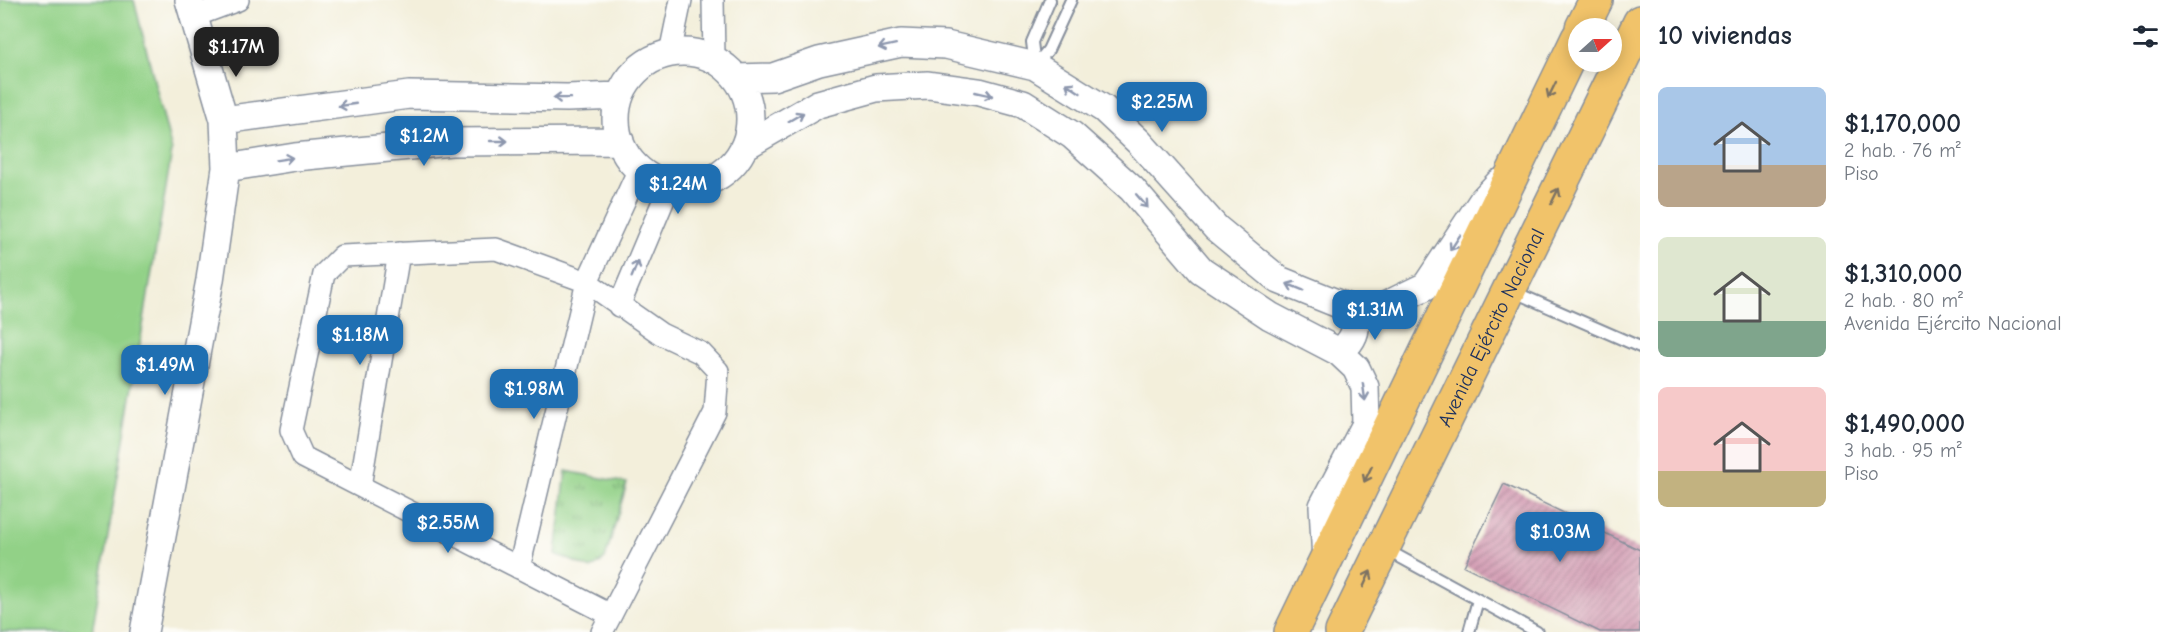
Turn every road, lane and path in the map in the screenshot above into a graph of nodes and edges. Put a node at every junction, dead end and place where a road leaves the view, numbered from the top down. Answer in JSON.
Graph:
{"nodes":[{"id":1,"x":238,"y":0,"type":"edge"},
{"id":2,"x":681,"y":0,"type":"edge"},
{"id":3,"x":714,"y":0,"type":"edge"},
{"id":4,"x":1050,"y":0,"type":"edge"},
{"id":5,"x":1071,"y":0,"type":"edge"},
{"id":6,"x":1596,"y":0,"type":"edge"},
{"id":7,"x":192,"y":8,"type":"edge"},
{"id":8,"x":1587,"y":18,"type":"edge"},
{"id":9,"x":1640,"y":22,"type":"edge"},
{"id":10,"x":670,"y":53,"type":"junction"},
{"id":11,"x":714,"y":59,"type":"junction"},
{"id":12,"x":1568,"y":59,"type":"edge"},
{"id":13,"x":1035,"y":66,"type":"junction"},
{"id":14,"x":736,"y":78,"type":"junction"},
{"id":15,"x":620,"y":96,"type":"junction"},
{"id":16,"x":1023,"y":104,"type":"junction"},
{"id":17,"x":224,"y":120,"type":"junction"},
{"id":18,"x":620,"y":141,"type":"junction"},
{"id":19,"x":745,"y":146,"type":"junction"},
{"id":20,"x":1517,"y":164,"type":"junction"},
{"id":21,"x":226,"y":168,"type":"junction"},
{"id":22,"x":639,"y":169,"type":"junction"},
{"id":23,"x":669,"y":185,"type":"junction"},
{"id":24,"x":399,"y":253,"type":"junction"},
{"id":25,"x":587,"y":282,"type":"junction"},
{"id":26,"x":1509,"y":290,"type":"junction"},
{"id":27,"x":619,"y":306,"type":"junction"},
{"id":28,"x":1353,"y":310,"type":"junction"},
{"id":29,"x":1640,"y":347,"type":"edge"},
{"id":30,"x":1339,"y":352,"type":"junction"},
{"id":31,"x":360,"y":486,"type":"junction"},
{"id":32,"x":1382,"y":548,"type":"junction"},
{"id":33,"x":1326,"y":562,"type":"junction"},
{"id":34,"x":519,"y":568,"type":"junction"},
{"id":35,"x":1478,"y":600,"type":"junction"},
{"id":36,"x":607,"y":624,"type":"edge"},
{"id":37,"x":144,"y":632,"type":"edge"},
{"id":38,"x":1291,"y":632,"type":"edge"},
{"id":39,"x":1342,"y":632,"type":"edge"},
{"id":40,"x":1469,"y":632,"type":"edge"},
{"id":41,"x":1538,"y":632,"type":"edge"}],
"edges":[{"from":1,"to":7,"type":"street"},
{"from":2,"to":10,"type":"street"},
{"from":3,"to":11,"type":"street"},
{"from":4,"to":13,"type":"lane"},
{"from":5,"to":13,"type":"lane"},
{"from":6,"to":8,"type":"main road"},
{"from":7,"to":17,"type":"street"},
{"from":26,"to":9,"type":"main road","name":"Avenida Ejército Nacional","one_way":true},
{"from":10,"to":11,"type":"street"},
{"from":10,"to":15,"type":"street"},
{"from":11,"to":14,"type":"street"},
{"from":12,"to":20,"type":"main road","one_way":true},
{"from":13,"to":14,"type":"street","one_way":true},
{"from":13,"to":16,"type":"street"},
{"from":28,"to":13,"type":"street","one_way":true},
{"from":14,"to":19,"type":"street"},
{"from":15,"to":17,"type":"street","one_way":true},
{"from":15,"to":18,"type":"street"},
{"from":19,"to":16,"type":"street","one_way":true},
{"from":16,"to":30,"type":"street","one_way":true},
{"from":17,"to":21,"type":"street"},
{"from":21,"to":18,"type":"street","one_way":true},
{"from":18,"to":22,"type":"street"},
{"from":19,"to":23,"type":"street"},
{"from":20,"to":28,"type":"street","one_way":true},
{"from":20,"to":33,"type":"main road","one_way":true},
{"from":21,"to":37,"type":"street"},
{"from":22,"to":23,"type":"street"},
{"from":22,"to":25,"type":"street"},
{"from":27,"to":23,"type":"street","one_way":true},
{"from":24,"to":25,"type":"street"},
{"from":24,"to":31,"type":"street"},
{"from":24,"to":31,"type":"street"},
{"from":25,"to":27,"type":"street"},
{"from":25,"to":34,"type":"street"},
{"from":26,"to":29,"type":"lane"},
{"from":26,"to":32,"type":"main road","name":"Avenida Ejército Nacional"},
{"from":27,"to":36,"type":"street"},
{"from":28,"to":30,"type":"street"},
{"from":30,"to":33,"type":"street","one_way":true},
{"from":31,"to":34,"type":"street"},
{"from":32,"to":35,"type":"lane"},
{"from":39,"to":32,"type":"main road","name":"Avenida Ejército Nacional","one_way":true},
{"from":33,"to":38,"type":"main road"},
{"from":34,"to":36,"type":"street"},
{"from":35,"to":40,"type":"lane"},
{"from":35,"to":41,"type":"lane"}]}
